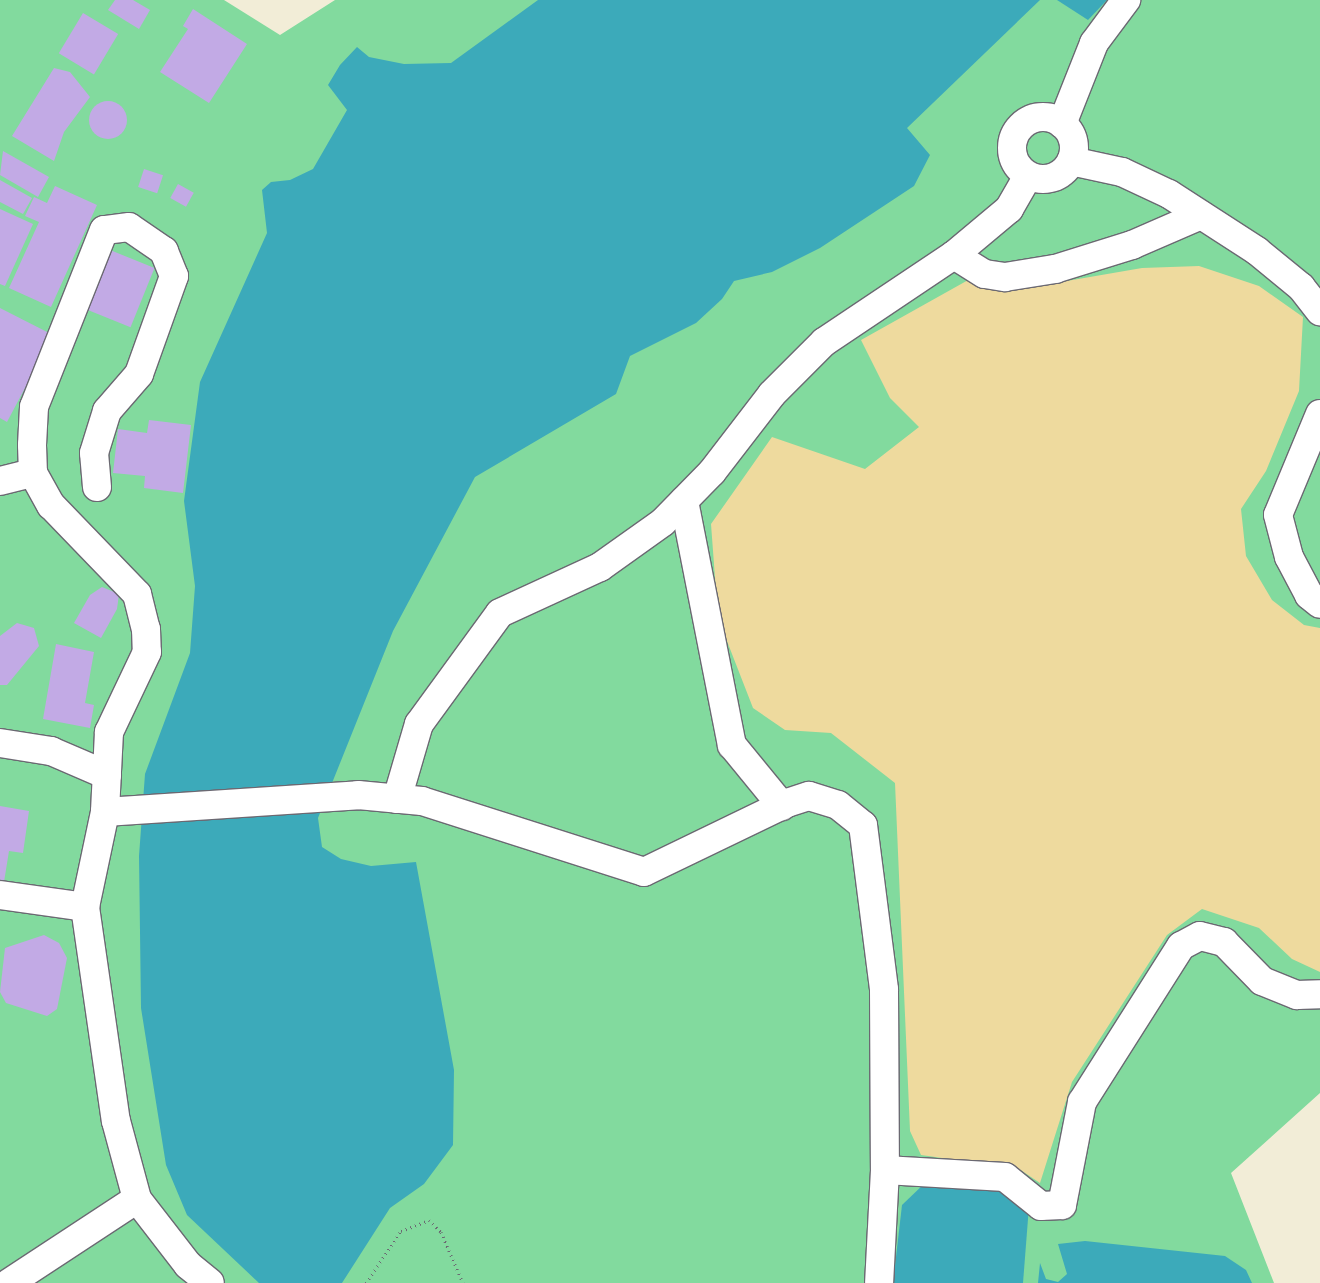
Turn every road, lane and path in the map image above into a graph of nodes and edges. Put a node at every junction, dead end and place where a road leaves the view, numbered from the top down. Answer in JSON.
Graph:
{"nodes":[{"id":1,"x":1126,"y":0,"type":"edge"},
{"id":2,"x":1062,"y":124,"type":"junction"},
{"id":3,"x":1071,"y":161,"type":"junction"},
{"id":4,"x":1028,"y":176,"type":"junction"},
{"id":5,"x":1201,"y":215,"type":"junction"},
{"id":6,"x":954,"y":255,"type":"junction"},
{"id":7,"x":1320,"y":311,"type":"edge"},
{"id":8,"x":1320,"y":414,"type":"edge"},
{"id":9,"x":33,"y":473,"type":"junction"},
{"id":10,"x":0,"y":481,"type":"edge"},
{"id":11,"x":98,"y":487,"type":"dead end"},
{"id":12,"x":684,"y":501,"type":"junction"},
{"id":13,"x":1320,"y":604,"type":"edge"},
{"id":14,"x":0,"y":743,"type":"edge"},
{"id":15,"x":107,"y":775,"type":"junction"},
{"id":16,"x":397,"y":799,"type":"junction"},
{"id":17,"x":782,"y":806,"type":"junction"},
{"id":18,"x":117,"y":811,"type":"junction"},
{"id":19,"x":0,"y":895,"type":"edge"},
{"id":20,"x":84,"y":907,"type":"junction"},
{"id":21,"x":1320,"y":994,"type":"edge"},
{"id":22,"x":885,"y":1170,"type":"junction"},
{"id":23,"x":136,"y":1199,"type":"junction"},
{"id":24,"x":9,"y":1283,"type":"edge"},
{"id":25,"x":210,"y":1283,"type":"edge"},
{"id":26,"x":366,"y":1283,"type":"edge"},
{"id":27,"x":463,"y":1283,"type":"edge"},
{"id":28,"x":879,"y":1283,"type":"edge"}],
"edges":[{"from":1,"to":2,"type":"lane"},
{"from":2,"to":3,"type":"lane"},
{"from":2,"to":4,"type":"lane"},
{"from":3,"to":4,"type":"lane"},
{"from":3,"to":5,"type":"lane"},
{"from":4,"to":6,"type":"lane"},
{"from":5,"to":6,"type":"lane"},
{"from":5,"to":7,"type":"lane"},
{"from":6,"to":12,"type":"lane"},
{"from":8,"to":13,"type":"lane"},
{"from":9,"to":10,"type":"lane"},
{"from":9,"to":11,"type":"lane"},
{"from":9,"to":15,"type":"lane"},
{"from":12,"to":16,"type":"lane"},
{"from":12,"to":17,"type":"lane"},
{"from":14,"to":15,"type":"lane"},
{"from":15,"to":18,"type":"lane"},
{"from":16,"to":17,"type":"lane"},
{"from":16,"to":18,"type":"lane"},
{"from":17,"to":22,"type":"lane"},
{"from":18,"to":20,"type":"lane"},
{"from":19,"to":20,"type":"lane"},
{"from":20,"to":23,"type":"lane"},
{"from":21,"to":22,"type":"lane"},
{"from":22,"to":28,"type":"lane"},
{"from":23,"to":24,"type":"lane"},
{"from":23,"to":25,"type":"lane"},
{"from":26,"to":27,"type":"path"}]}
